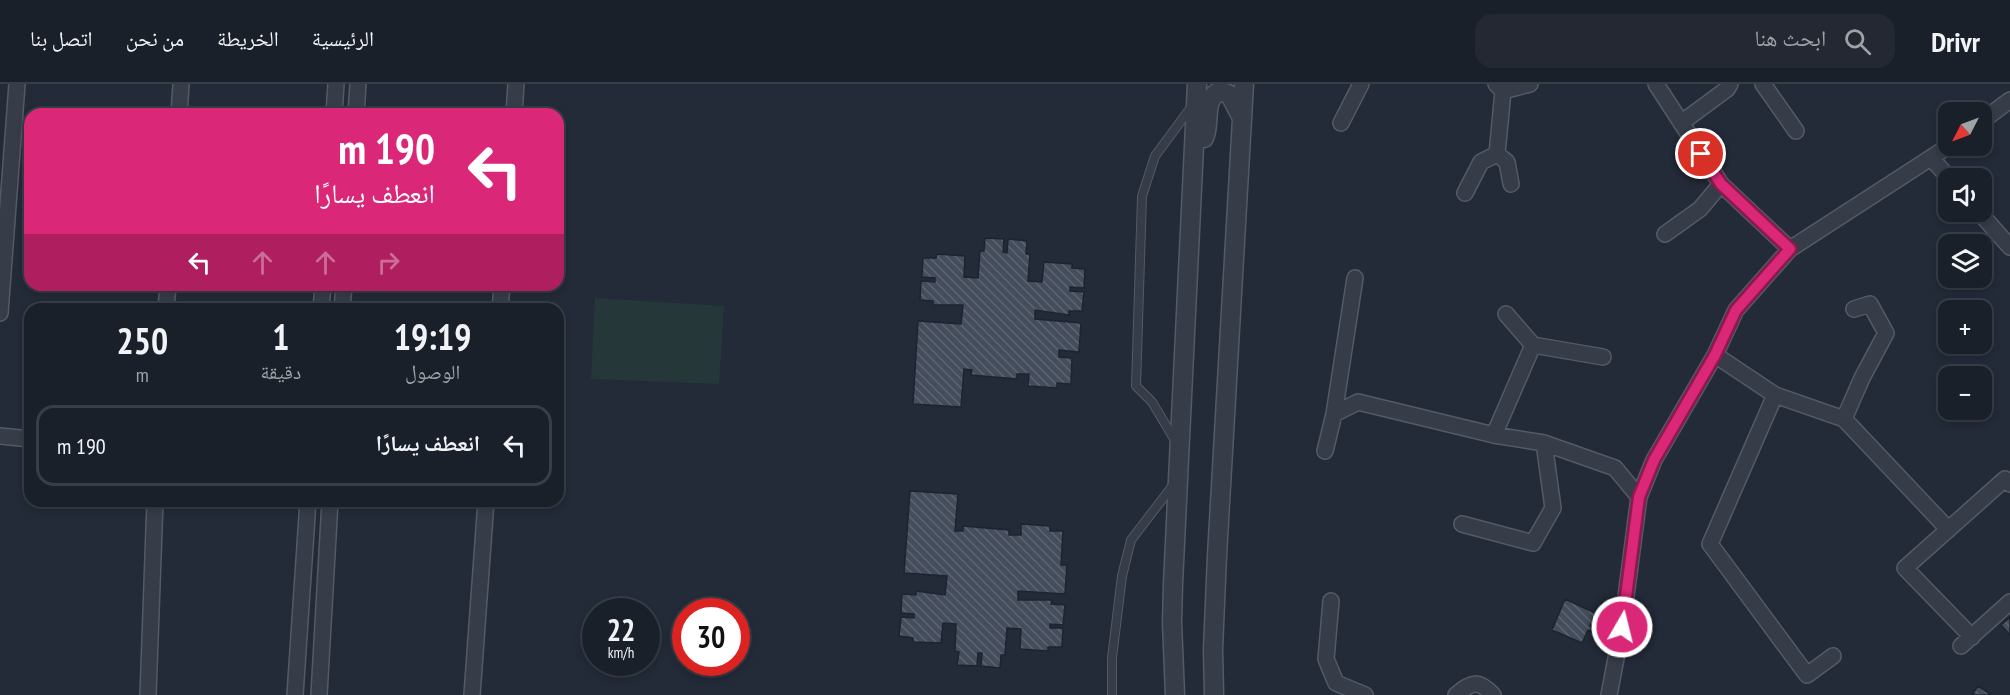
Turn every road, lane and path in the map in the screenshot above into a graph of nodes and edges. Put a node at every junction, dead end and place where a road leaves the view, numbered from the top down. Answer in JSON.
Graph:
{"nodes":[{"id":1,"x":17,"y":84,"type":"edge"},
{"id":2,"x":181,"y":84,"type":"edge"},
{"id":3,"x":336,"y":84,"type":"edge"},
{"id":4,"x":358,"y":84,"type":"edge"},
{"id":5,"x":516,"y":84,"type":"edge"},
{"id":6,"x":1244,"y":84,"type":"edge"},
{"id":7,"x":1361,"y":84,"type":"edge"},
{"id":8,"x":1530,"y":84,"type":"edge"},
{"id":9,"x":1656,"y":84,"type":"edge"},
{"id":10,"x":1730,"y":84,"type":"edge"},
{"id":11,"x":1763,"y":84,"type":"edge"},
{"id":12,"x":1499,"y":88,"type":"edge"},
{"id":13,"x":1197,"y":92,"type":"edge"},
{"id":14,"x":2010,"y":100,"type":"edge"},
{"id":15,"x":179,"y":108,"type":"edge"},
{"id":16,"x":334,"y":108,"type":"edge"},
{"id":17,"x":356,"y":108,"type":"edge"},
{"id":18,"x":514,"y":108,"type":"edge"},
{"id":19,"x":1992,"y":114,"type":"edge"},
{"id":20,"x":1242,"y":120,"type":"junction"},
{"id":21,"x":1341,"y":123,"type":"dead end"},
{"id":22,"x":1681,"y":123,"type":"junction"},
{"id":23,"x":1796,"y":131,"type":"dead end"},
{"id":24,"x":1938,"y":153,"type":"edge"},
{"id":25,"x":1497,"y":154,"type":"junction"},
{"id":26,"x":1931,"y":158,"type":"junction"},
{"id":27,"x":1193,"y":163,"type":"junction"},
{"id":28,"x":1940,"y":168,"type":"edge"},
{"id":29,"x":1512,"y":183,"type":"dead end"},
{"id":30,"x":1721,"y":184,"type":"junction"},
{"id":31,"x":1465,"y":193,"type":"dead end"},
{"id":32,"x":1988,"y":222,"type":"edge"},
{"id":33,"x":1665,"y":234,"type":"dead end"},
{"id":34,"x":2010,"y":247,"type":"edge"},
{"id":35,"x":1790,"y":249,"type":"junction"},
{"id":36,"x":1355,"y":278,"type":"dead end"},
{"id":37,"x":1,"y":283,"type":"edge"},
{"id":38,"x":1854,"y":309,"type":"dead end"},
{"id":39,"x":0,"y":313,"type":"edge"},
{"id":40,"x":1506,"y":314,"type":"dead end"},
{"id":41,"x":1533,"y":345,"type":"junction"},
{"id":42,"x":1715,"y":355,"type":"junction"},
{"id":43,"x":1603,"y":357,"type":"dead end"},
{"id":44,"x":1775,"y":395,"type":"junction"},
{"id":45,"x":1334,"y":414,"type":"junction"},
{"id":46,"x":1844,"y":419,"type":"junction"},
{"id":47,"x":1494,"y":435,"type":"junction"},
{"id":48,"x":0,"y":436,"type":"edge"},
{"id":49,"x":24,"y":438,"type":"edge"},
{"id":50,"x":1544,"y":443,"type":"junction"},
{"id":51,"x":1179,"y":447,"type":"junction"},
{"id":52,"x":1325,"y":452,"type":"dead end"},
{"id":53,"x":1177,"y":480,"type":"junction"},
{"id":54,"x":2010,"y":484,"type":"edge"},
{"id":55,"x":1639,"y":497,"type":"junction"},
{"id":56,"x":154,"y":507,"type":"edge"},
{"id":57,"x":308,"y":507,"type":"edge"},
{"id":58,"x":330,"y":507,"type":"edge"},
{"id":59,"x":486,"y":507,"type":"edge"},
{"id":60,"x":1462,"y":524,"type":"dead end"},
{"id":61,"x":1948,"y":529,"type":"junction"},
{"id":62,"x":1331,"y":601,"type":"dead end"},
{"id":63,"x":2010,"y":603,"type":"edge"},
{"id":64,"x":1833,"y":656,"type":"dead end"},
{"id":65,"x":148,"y":695,"type":"edge"},
{"id":66,"x":296,"y":695,"type":"edge"},
{"id":67,"x":319,"y":695,"type":"edge"},
{"id":68,"x":472,"y":695,"type":"edge"},
{"id":69,"x":1112,"y":695,"type":"edge"},
{"id":70,"x":1175,"y":695,"type":"edge"},
{"id":71,"x":1214,"y":695,"type":"edge"},
{"id":72,"x":1365,"y":695,"type":"edge"},
{"id":73,"x":1456,"y":695,"type":"edge"},
{"id":74,"x":1493,"y":695,"type":"edge"},
{"id":75,"x":1609,"y":695,"type":"edge"}],
"edges":[{"from":1,"to":37,"type":"street"},
{"from":2,"to":15,"type":"street"},
{"from":3,"to":16,"type":"street"},
{"from":4,"to":17,"type":"street"},
{"from":5,"to":18,"type":"street"},
{"from":6,"to":20,"type":"street"},
{"from":7,"to":21,"type":"street"},
{"from":8,"to":12,"type":"street"},
{"from":9,"to":22,"type":"street"},
{"from":10,"to":22,"type":"street"},
{"from":11,"to":23,"type":"street"},
{"from":12,"to":25,"type":"street"},
{"from":13,"to":27,"type":"street"},
{"from":13,"to":51,"type":"lane"},
{"from":14,"to":19,"type":"street"},
{"from":20,"to":27,"type":"street"},
{"from":20,"to":71,"type":"street"},
{"from":22,"to":30,"type":"street"},
{"from":24,"to":26,"type":"street"},
{"from":25,"to":29,"type":"street"},
{"from":25,"to":31,"type":"street"},
{"from":26,"to":28,"type":"street"},
{"from":26,"to":35,"type":"street"},
{"from":27,"to":51,"type":"street"},
{"from":30,"to":33,"type":"street"},
{"from":30,"to":35,"type":"street"},
{"from":32,"to":34,"type":"street"},
{"from":35,"to":42,"type":"street"},
{"from":36,"to":45,"type":"street"},
{"from":37,"to":39,"type":"street"},
{"from":38,"to":46,"type":"street"},
{"from":40,"to":41,"type":"street"},
{"from":41,"to":43,"type":"street"},
{"from":41,"to":47,"type":"street"},
{"from":42,"to":44,"type":"street"},
{"from":42,"to":55,"type":"street"},
{"from":44,"to":46,"type":"street"},
{"from":44,"to":64,"type":"street"},
{"from":45,"to":47,"type":"street"},
{"from":45,"to":52,"type":"street"},
{"from":46,"to":61,"type":"street"},
{"from":47,"to":50,"type":"street"},
{"from":48,"to":49,"type":"street"},
{"from":50,"to":55,"type":"street"},
{"from":50,"to":60,"type":"street"},
{"from":51,"to":53,"type":"street"},
{"from":53,"to":69,"type":"lane"},
{"from":53,"to":70,"type":"street"},
{"from":54,"to":61,"type":"street"},
{"from":55,"to":75,"type":"street"},
{"from":56,"to":65,"type":"street"},
{"from":57,"to":66,"type":"street"},
{"from":58,"to":67,"type":"street"},
{"from":59,"to":68,"type":"street"},
{"from":61,"to":63,"type":"street"},
{"from":62,"to":72,"type":"street"},
{"from":73,"to":74,"type":"street"}]}
